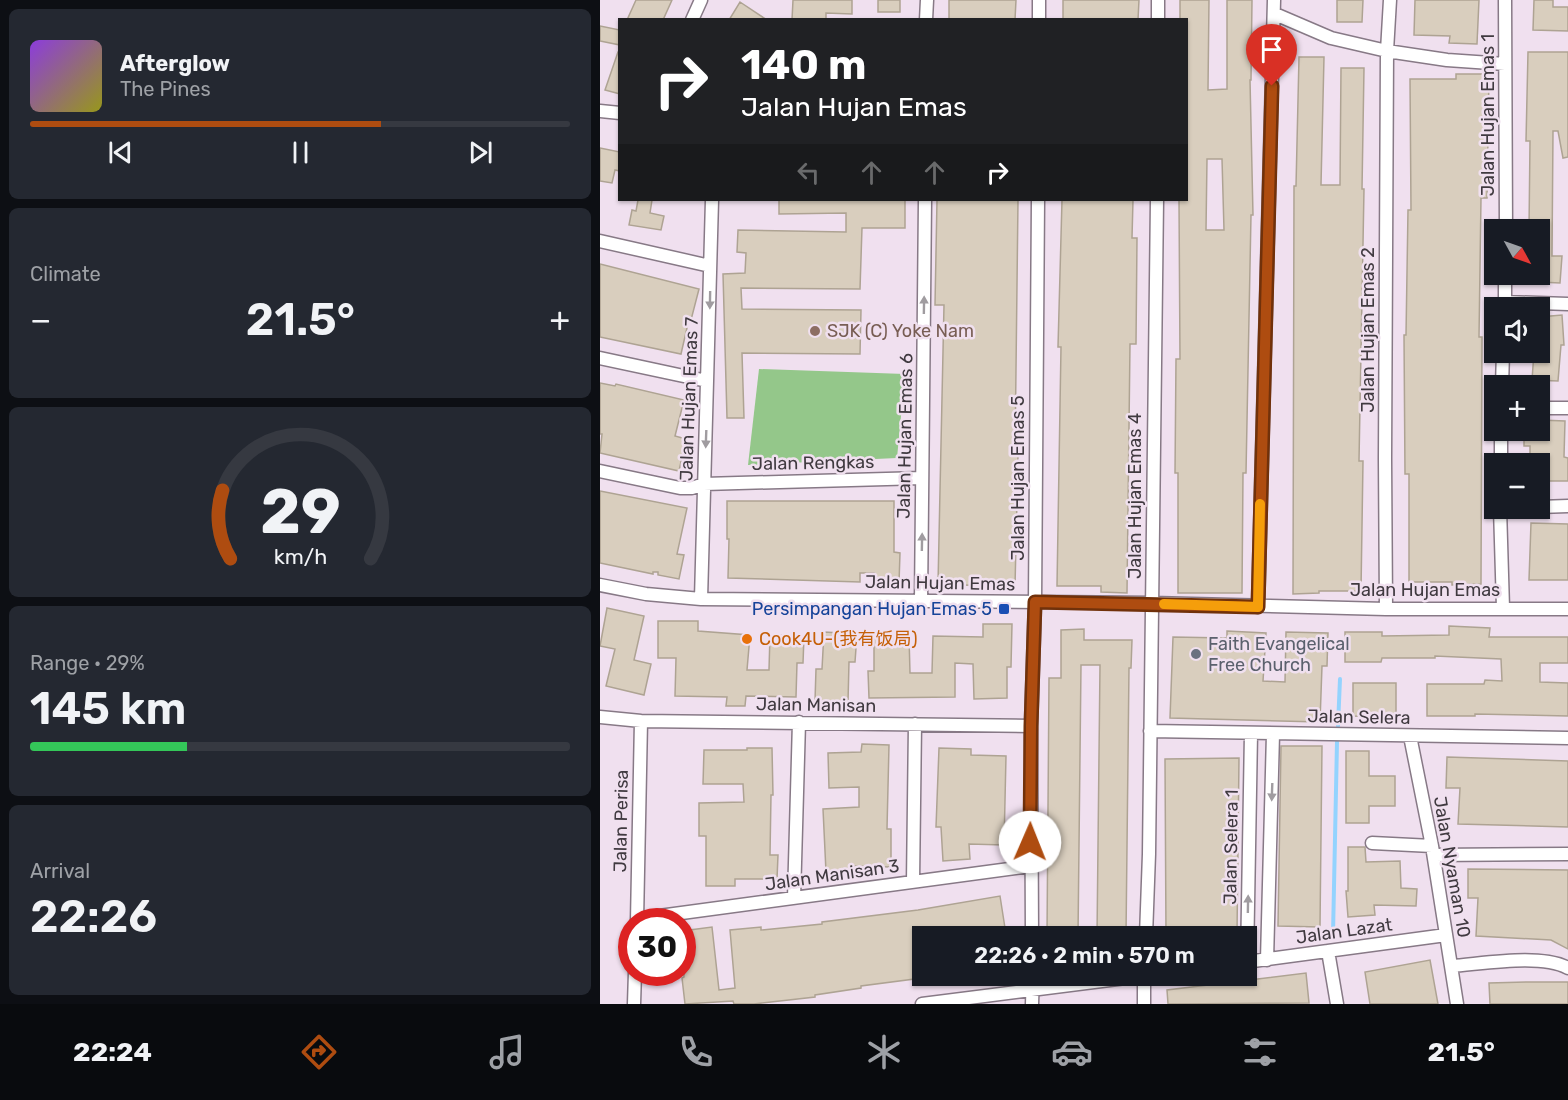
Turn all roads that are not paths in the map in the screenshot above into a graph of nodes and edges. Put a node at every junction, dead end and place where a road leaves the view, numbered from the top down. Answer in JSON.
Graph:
{"nodes":[{"id":1,"x":701,"y":0,"type":"edge"},
{"id":2,"x":927,"y":0,"type":"edge"},
{"id":3,"x":1039,"y":0,"type":"edge"},
{"id":4,"x":1158,"y":0,"type":"edge"},
{"id":5,"x":1275,"y":0,"type":"edge"},
{"id":6,"x":1390,"y":0,"type":"edge"},
{"id":7,"x":1505,"y":0,"type":"edge"},
{"id":8,"x":1275,"y":14,"type":"junction"},
{"id":9,"x":693,"y":18,"type":"edge"},
{"id":10,"x":926,"y":18,"type":"edge"},
{"id":11,"x":1039,"y":18,"type":"edge"},
{"id":12,"x":1158,"y":18,"type":"edge"},
{"id":13,"x":1387,"y":51,"type":"junction"},
{"id":14,"x":1505,"y":64,"type":"junction"},
{"id":15,"x":600,"y":111,"type":"edge"},
{"id":16,"x":618,"y":113,"type":"edge"},
{"id":17,"x":712,"y":201,"type":"edge"},
{"id":18,"x":925,"y":201,"type":"edge"},
{"id":19,"x":1038,"y":201,"type":"edge"},
{"id":20,"x":1156,"y":201,"type":"edge"},
{"id":21,"x":1506,"y":219,"type":"edge"},
{"id":22,"x":600,"y":241,"type":"edge"},
{"id":23,"x":710,"y":266,"type":"junction"},
{"id":24,"x":1550,"y":304,"type":"edge"},
{"id":25,"x":1568,"y":304,"type":"edge"},
{"id":26,"x":600,"y":358,"type":"edge"},
{"id":27,"x":707,"y":381,"type":"junction"},
{"id":28,"x":1550,"y":408,"type":"edge"},
{"id":29,"x":1568,"y":408,"type":"edge"},
{"id":30,"x":600,"y":471,"type":"edge"},
{"id":31,"x":922,"y":478,"type":"junction"},
{"id":32,"x":704,"y":484,"type":"junction"},
{"id":33,"x":1568,"y":506,"type":"edge"},
{"id":34,"x":1550,"y":507,"type":"edge"},
{"id":35,"x":1500,"y":519,"type":"edge"},
{"id":36,"x":600,"y":585,"type":"edge"},
{"id":37,"x":701,"y":599,"type":"junction"},
{"id":38,"x":921,"y":601,"type":"junction"},
{"id":39,"x":1035,"y":602,"type":"junction"},
{"id":40,"x":1152,"y":603,"type":"junction"},
{"id":41,"x":1258,"y":607,"type":"junction"},
{"id":42,"x":1503,"y":608,"type":"junction"},
{"id":43,"x":1386,"y":609,"type":"junction"},
{"id":44,"x":1568,"y":609,"type":"edge"},
{"id":45,"x":600,"y":717,"type":"edge"},
{"id":46,"x":641,"y":721,"type":"junction"},
{"id":47,"x":799,"y":722,"type":"junction"},
{"id":48,"x":915,"y":724,"type":"junction"},
{"id":49,"x":1031,"y":726,"type":"junction"},
{"id":50,"x":1150,"y":731,"type":"junction"},
{"id":51,"x":1251,"y":733,"type":"junction"},
{"id":52,"x":1274,"y":734,"type":"junction"},
{"id":53,"x":1410,"y":736,"type":"junction"},
{"id":54,"x":1568,"y":738,"type":"edge"},
{"id":55,"x":1372,"y":843,"type":"dead end"},
{"id":56,"x":1433,"y":850,"type":"junction"},
{"id":57,"x":1568,"y":854,"type":"edge"},
{"id":58,"x":1031,"y":866,"type":"junction"},
{"id":59,"x":912,"y":882,"type":"junction"},
{"id":60,"x":794,"y":898,"type":"junction"},
{"id":61,"x":637,"y":908,"type":"edge"},
{"id":62,"x":696,"y":912,"type":"edge"},
{"id":63,"x":1032,"y":926,"type":"edge"},
{"id":64,"x":1146,"y":926,"type":"edge"},
{"id":65,"x":1248,"y":926,"type":"edge"},
{"id":66,"x":1446,"y":935,"type":"junction"},
{"id":67,"x":1328,"y":951,"type":"junction"},
{"id":68,"x":1267,"y":960,"type":"junction"},
{"id":69,"x":1257,"y":961,"type":"edge"},
{"id":70,"x":1451,"y":966,"type":"junction"},
{"id":71,"x":1568,"y":968,"type":"edge"},
{"id":72,"x":635,"y":986,"type":"edge"},
{"id":73,"x":1057,"y":986,"type":"edge"},
{"id":74,"x":1144,"y":986,"type":"edge"},
{"id":75,"x":1033,"y":989,"type":"junction"},
{"id":76,"x":634,"y":1004,"type":"edge"},
{"id":77,"x":922,"y":1004,"type":"edge"},
{"id":78,"x":1032,"y":1004,"type":"edge"},
{"id":79,"x":1144,"y":1004,"type":"edge"},
{"id":80,"x":1337,"y":1004,"type":"edge"},
{"id":81,"x":1457,"y":1004,"type":"edge"}],
"edges":[{"from":1,"to":9,"type":"street"},
{"from":2,"to":10,"type":"street"},
{"from":3,"to":11,"type":"street"},
{"from":4,"to":12,"type":"street"},
{"from":5,"to":8,"type":"street"},
{"from":6,"to":13,"type":"street","name":"Jalan Hujan Emas 2"},
{"from":7,"to":14,"type":"street","name":"Jalan Hujan Emas 1"},
{"from":8,"to":13,"type":"street"},
{"from":8,"to":41,"type":"street"},
{"from":13,"to":14,"type":"street"},
{"from":13,"to":43,"type":"street","name":"Jalan Hujan Emas 2"},
{"from":14,"to":21,"type":"street","name":"Jalan Hujan Emas 1"},
{"from":15,"to":16,"type":"street"},
{"from":17,"to":23,"type":"street","name":"Jalan Hujan Emas 7"},
{"from":31,"to":18,"type":"street","name":"Jalan Hujan Emas 6","one_way":true},
{"from":19,"to":39,"type":"street","name":"Jalan Hujan Emas 5"},
{"from":20,"to":40,"type":"street","name":"Jalan Hujan Emas 4"},
{"from":22,"to":23,"type":"street"},
{"from":23,"to":27,"type":"street","name":"Jalan Hujan Emas 7","one_way":true},
{"from":24,"to":25,"type":"street"},
{"from":26,"to":27,"type":"street"},
{"from":27,"to":32,"type":"street","name":"Jalan Hujan Emas 7","one_way":true},
{"from":28,"to":29,"type":"street"},
{"from":30,"to":32,"type":"street","name":"Jalan Rengkas"},
{"from":31,"to":32,"type":"street","name":"Jalan Rengkas"},
{"from":38,"to":31,"type":"street","name":"Jalan Hujan Emas 6","one_way":true},
{"from":32,"to":37,"type":"street","name":"Jalan Hujan Emas 7"},
{"from":33,"to":34,"type":"street"},
{"from":35,"to":42,"type":"street"},
{"from":36,"to":37,"type":"street","name":"Jalan Hujan Emas"},
{"from":37,"to":38,"type":"street","name":"Jalan Hujan Emas"},
{"from":38,"to":39,"type":"street","name":"Jalan Hujan Emas"},
{"from":39,"to":40,"type":"street","name":"Jalan Hujan Emas"},
{"from":39,"to":49,"type":"street","name":"Jalan Hujan Emas 5"},
{"from":40,"to":41,"type":"street","name":"Jalan Hujan Emas"},
{"from":40,"to":50,"type":"street","name":"Jalan Hujan Emas 4"},
{"from":41,"to":43,"type":"street","name":"Jalan Hujan Emas"},
{"from":42,"to":43,"type":"street","name":"Jalan Hujan Emas"},
{"from":42,"to":44,"type":"street","name":"Jalan Hujan Emas"},
{"from":45,"to":46,"type":"street","name":"Jalan Manisan"},
{"from":46,"to":47,"type":"street","name":"Jalan Manisan"},
{"from":46,"to":61,"type":"street","name":"Jalan Perisa"},
{"from":47,"to":48,"type":"street","name":"Jalan Manisan"},
{"from":47,"to":60,"type":"street"},
{"from":48,"to":49,"type":"street","name":"Jalan Manisan"},
{"from":48,"to":59,"type":"street"},
{"from":49,"to":58,"type":"street","name":"Jalan Hujan Emas 5"},
{"from":50,"to":51,"type":"street","name":"Jalan Selera"},
{"from":50,"to":64,"type":"street","name":"Jalan Hujan Emas 4"},
{"from":51,"to":52,"type":"street","name":"Jalan Selera"},
{"from":65,"to":51,"type":"street","name":"Jalan Selera 1","one_way":true},
{"from":52,"to":53,"type":"street","name":"Jalan Selera"},
{"from":52,"to":68,"type":"street","one_way":true},
{"from":53,"to":54,"type":"street","name":"Jalan Selera"},
{"from":53,"to":56,"type":"street","name":"Jalan Nyaman 10"},
{"from":55,"to":56,"type":"street"},
{"from":56,"to":57,"type":"street"},
{"from":56,"to":66,"type":"street","name":"Jalan Nyaman 10"},
{"from":58,"to":59,"type":"street","name":"Jalan Manisan 3"},
{"from":58,"to":63,"type":"street","name":"Jalan Hujan Emas 5"},
{"from":59,"to":60,"type":"street","name":"Jalan Manisan 3"},
{"from":60,"to":62,"type":"street","name":"Jalan Manisan 3"},
{"from":66,"to":67,"type":"street","name":"Jalan Lazat"},
{"from":66,"to":70,"type":"street","name":"Jalan Nyaman 10"},
{"from":67,"to":68,"type":"street","name":"Jalan Lazat"},
{"from":67,"to":80,"type":"street"},
{"from":68,"to":69,"type":"street","name":"Jalan Lazat"},
{"from":70,"to":71,"type":"street"},
{"from":70,"to":81,"type":"street","name":"Jalan Nyaman 10"},
{"from":72,"to":76,"type":"street"},
{"from":73,"to":75,"type":"street"},
{"from":74,"to":79,"type":"street"},
{"from":75,"to":77,"type":"street"},
{"from":75,"to":78,"type":"street"}]}
